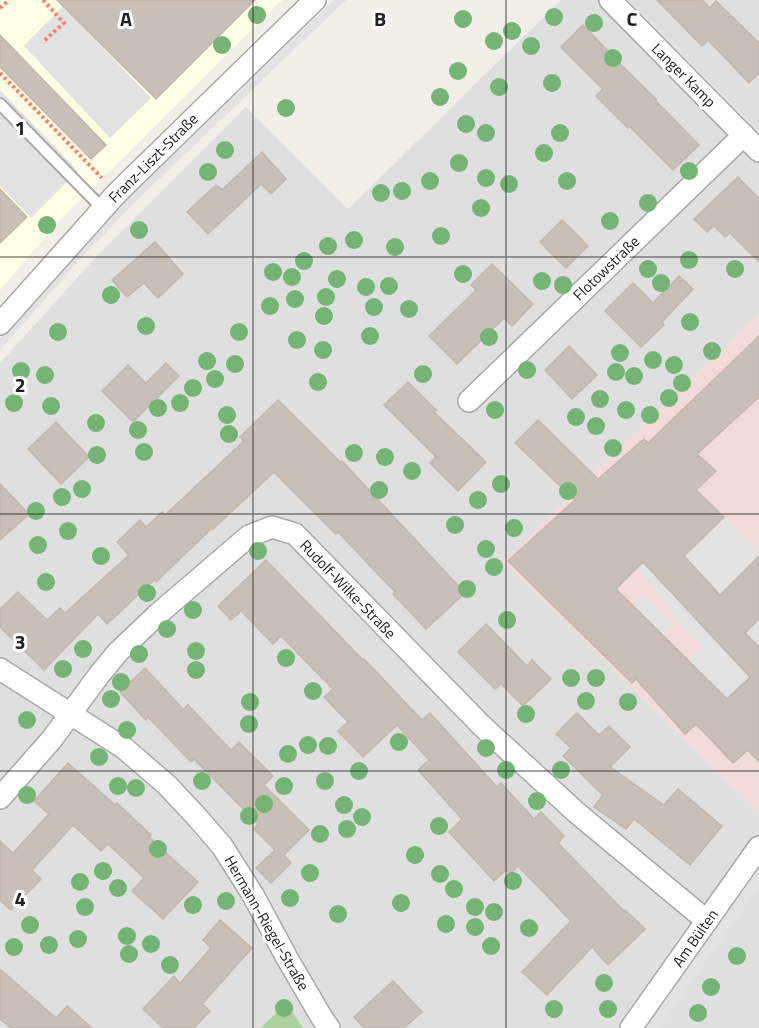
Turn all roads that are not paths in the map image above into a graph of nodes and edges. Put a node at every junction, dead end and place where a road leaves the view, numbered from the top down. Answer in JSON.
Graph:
{"nodes":[{"id":1,"x":315,"y":0,"type":"edge"},
{"id":2,"x":610,"y":0,"type":"edge"},
{"id":3,"x":0,"y":104,"type":"edge"},
{"id":4,"x":744,"y":135,"type":"junction"},
{"id":5,"x":759,"y":151,"type":"edge"},
{"id":6,"x":103,"y":209,"type":"junction"},
{"id":7,"x":0,"y":324,"type":"edge"},
{"id":8,"x":469,"y":401,"type":"dead end"},
{"id":9,"x":0,"y":669,"type":"edge"},
{"id":10,"x":70,"y":714,"type":"junction"},
{"id":11,"x":0,"y":798,"type":"edge"},
{"id":12,"x":759,"y":847,"type":"edge"},
{"id":13,"x":707,"y":921,"type":"junction"},
{"id":14,"x":329,"y":1028,"type":"edge"},
{"id":15,"x":631,"y":1028,"type":"edge"}],
"edges":[{"from":1,"to":6,"type":"street","name":"Franz-Liszt-Straße"},
{"from":2,"to":4,"type":"street","name":"Langer Kamp"},
{"from":3,"to":6,"type":"lane"},
{"from":4,"to":5,"type":"street","name":"Langer Kamp"},
{"from":4,"to":8,"type":"street","name":"Flotowstraße"},
{"from":6,"to":7,"type":"street","name":"Franz-Liszt-Straße"},
{"from":9,"to":10,"type":"street","name":"Hermann-Riegel-Straße"},
{"from":10,"to":11,"type":"street","name":"Rudolf-Wilke-Straße"},
{"from":10,"to":13,"type":"street","name":"Rudolf-Wilke-Straße"},
{"from":10,"to":14,"type":"street","name":"Hermann-Riegel-Straße"},
{"from":12,"to":13,"type":"street","name":"Am Bülten"},
{"from":13,"to":15,"type":"street","name":"Am Bülten"}]}
